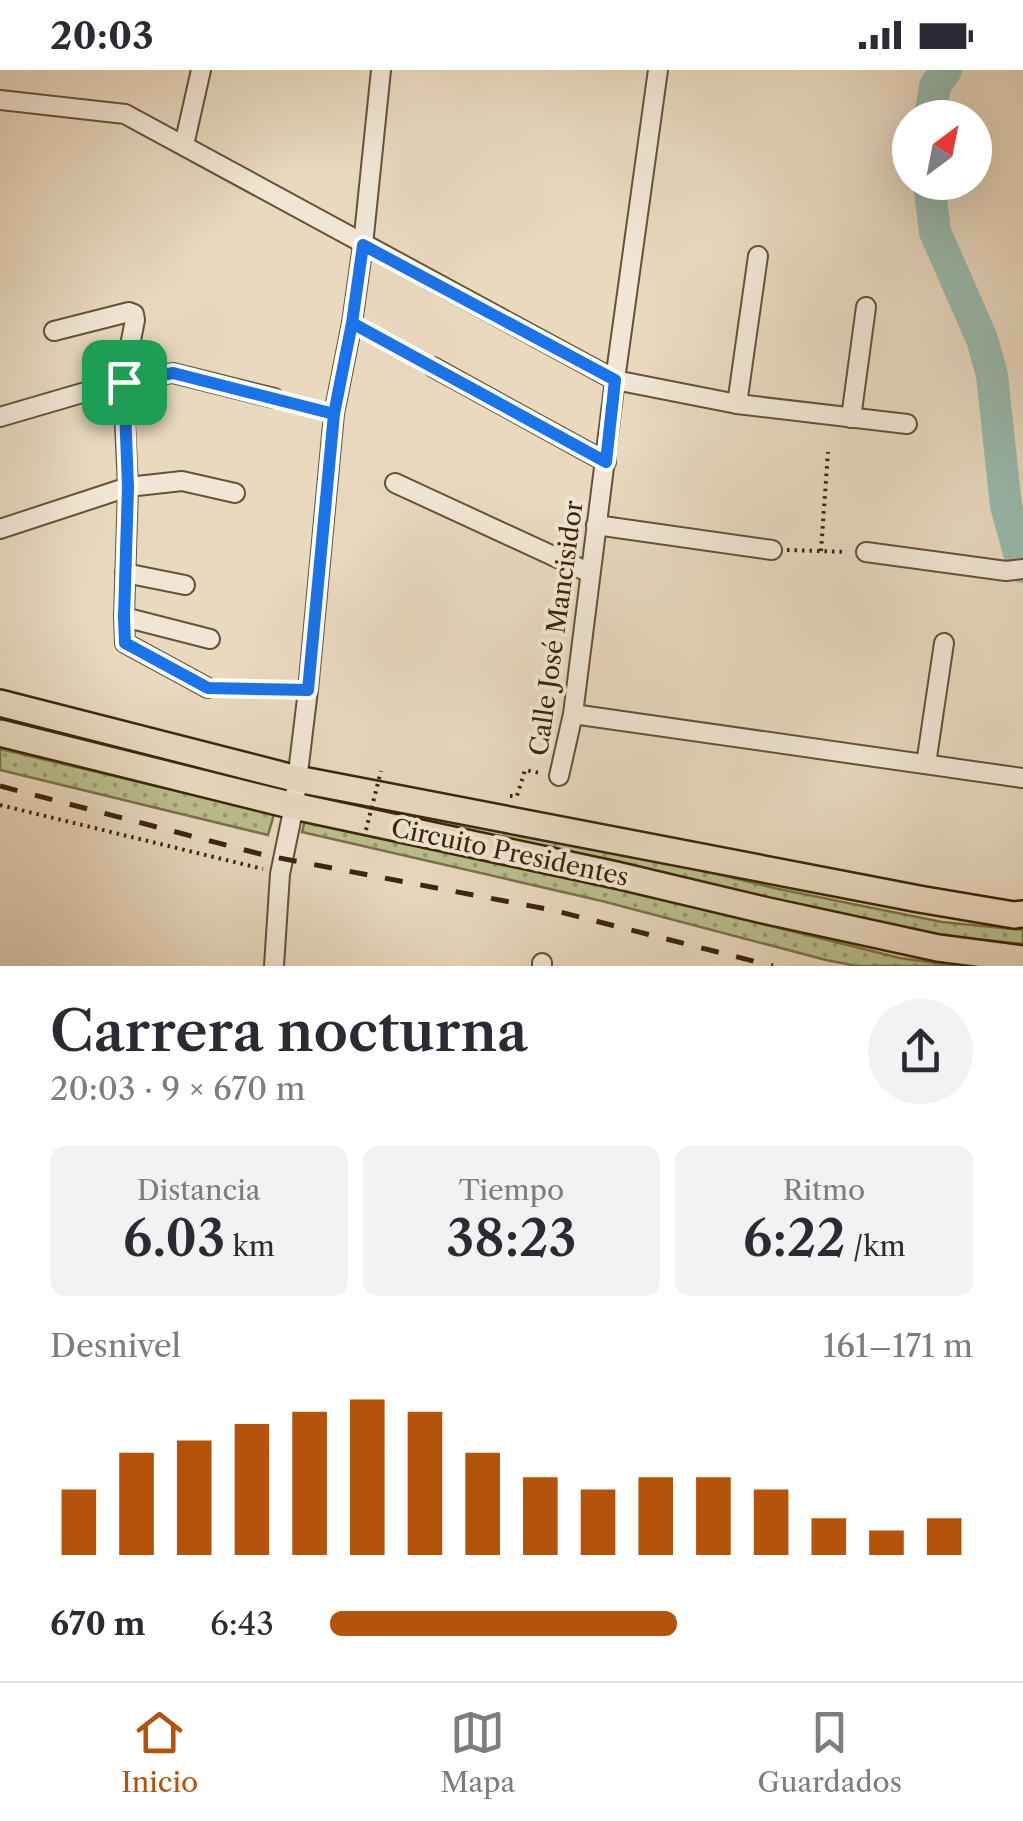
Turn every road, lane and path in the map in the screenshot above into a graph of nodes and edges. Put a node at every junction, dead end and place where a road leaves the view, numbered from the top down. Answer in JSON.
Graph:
{"nodes":[{"id":1,"x":202,"y":70,"type":"edge"},
{"id":2,"x":381,"y":70,"type":"edge"},
{"id":3,"x":658,"y":70,"type":"edge"},
{"id":4,"x":0,"y":100,"type":"edge"},
{"id":5,"x":184,"y":146,"type":"junction"},
{"id":6,"x":363,"y":245,"type":"junction"},
{"id":7,"x":758,"y":256,"type":"dead end"},
{"id":8,"x":866,"y":307,"type":"dead end"},
{"id":9,"x":352,"y":323,"type":"junction"},
{"id":10,"x":54,"y":331,"type":"dead end"},
{"id":11,"x":433,"y":367,"type":"joint"},
{"id":12,"x":615,"y":380,"type":"junction"},
{"id":13,"x":124,"y":382,"type":"junction"},
{"id":14,"x":274,"y":398,"type":"joint"},
{"id":15,"x":738,"y":404,"type":"junction"},
{"id":16,"x":334,"y":414,"type":"junction"},
{"id":17,"x":0,"y":417,"type":"edge"},
{"id":18,"x":850,"y":418,"type":"junction"},
{"id":19,"x":907,"y":424,"type":"dead end"},
{"id":20,"x":828,"y":452,"type":"dead end"},
{"id":21,"x":606,"y":462,"type":"junction"},
{"id":22,"x":394,"y":482,"type":"dead end"},
{"id":23,"x":128,"y":487,"type":"junction"},
{"id":24,"x":235,"y":493,"type":"dead end"},
{"id":25,"x":596,"y":525,"type":"junction"},
{"id":26,"x":0,"y":529,"type":"edge"},
{"id":27,"x":772,"y":550,"type":"joint"},
{"id":28,"x":821,"y":551,"type":"junction"},
{"id":29,"x":866,"y":552,"type":"joint"},
{"id":30,"x":1014,"y":570,"type":"edge"},
{"id":31,"x":125,"y":572,"type":"junction"},
{"id":32,"x":590,"y":574,"type":"junction"},
{"id":33,"x":185,"y":584,"type":"dead end"},
{"id":34,"x":124,"y":617,"type":"junction"},
{"id":35,"x":210,"y":640,"type":"dead end"},
{"id":36,"x":944,"y":643,"type":"dead end"},
{"id":37,"x":208,"y":688,"type":"joint"},
{"id":38,"x":308,"y":690,"type":"junction"},
{"id":39,"x":0,"y":702,"type":"edge"},
{"id":40,"x":573,"y":714,"type":"junction"},
{"id":41,"x":0,"y":733,"type":"edge"},
{"id":42,"x":926,"y":764,"type":"junction"},
{"id":43,"x":382,"y":770,"type":"dead end"},
{"id":44,"x":560,"y":776,"type":"joint"},
{"id":45,"x":1022,"y":778,"type":"edge"},
{"id":46,"x":297,"y":780,"type":"junction"},
{"id":47,"x":505,"y":796,"type":"dead end"},
{"id":48,"x":0,"y":805,"type":"edge"},
{"id":49,"x":294,"y":806,"type":"junction"},
{"id":50,"x":366,"y":830,"type":"dead end"},
{"id":51,"x":280,"y":873,"type":"junction"},
{"id":52,"x":1023,"y":914,"type":"edge"},
{"id":53,"x":1023,"y":959,"type":"edge"},
{"id":54,"x":274,"y":966,"type":"edge"}],
"edges":[{"from":1,"to":5,"type":"street"},
{"from":2,"to":6,"type":"street"},
{"from":3,"to":12,"type":"street","name":"Calle José Mancisidor"},
{"from":4,"to":5,"type":"street"},
{"from":5,"to":6,"type":"street"},
{"from":6,"to":9,"type":"street"},
{"from":6,"to":12,"type":"street"},
{"from":7,"to":15,"type":"street"},
{"from":8,"to":18,"type":"street"},
{"from":9,"to":11,"type":"path"},
{"from":9,"to":16,"type":"street"},
{"from":10,"to":13,"type":"street"},
{"from":11,"to":21,"type":"street"},
{"from":12,"to":15,"type":"street"},
{"from":12,"to":21,"type":"street","name":"Calle José Mancisidor"},
{"from":13,"to":14,"type":"street"},
{"from":13,"to":17,"type":"street"},
{"from":13,"to":23,"type":"street"},
{"from":14,"to":16,"type":"path"},
{"from":15,"to":18,"type":"street"},
{"from":16,"to":38,"type":"street"},
{"from":18,"to":19,"type":"street"},
{"from":20,"to":28,"type":"path"},
{"from":21,"to":25,"type":"street","name":"Calle José Mancisidor"},
{"from":22,"to":32,"type":"street"},
{"from":23,"to":24,"type":"street"},
{"from":23,"to":26,"type":"street"},
{"from":23,"to":31,"type":"street"},
{"from":25,"to":27,"type":"street"},
{"from":25,"to":32,"type":"street","name":"Calle José Mancisidor"},
{"from":27,"to":28,"type":"path"},
{"from":28,"to":29,"type":"path"},
{"from":29,"to":30,"type":"street"},
{"from":31,"to":33,"type":"street"},
{"from":31,"to":34,"type":"street"},
{"from":32,"to":40,"type":"street","name":"Calle José Mancisidor"},
{"from":34,"to":35,"type":"street"},
{"from":34,"to":37,"type":"street"},
{"from":36,"to":42,"type":"street"},
{"from":37,"to":38,"type":"path"},
{"from":38,"to":46,"type":"street"},
{"from":39,"to":46,"type":"main road","name":"Circuito Presidentes"},
{"from":40,"to":42,"type":"street"},
{"from":40,"to":44,"type":"street","name":"Calle José Mancisidor"},
{"from":41,"to":49,"type":"main road","name":"Circuito Presidentes"},
{"from":42,"to":45,"type":"street"},
{"from":43,"to":50,"type":"path","bridge":true},
{"from":44,"to":47,"type":"path"},
{"from":46,"to":49,"type":"street"},
{"from":46,"to":52,"type":"main road","name":"Circuito Presidentes"},
{"from":48,"to":51,"type":"path"},
{"from":49,"to":51,"type":"street"},
{"from":49,"to":53,"type":"main road","name":"Circuito Presidentes"},
{"from":51,"to":54,"type":"street"}]}
